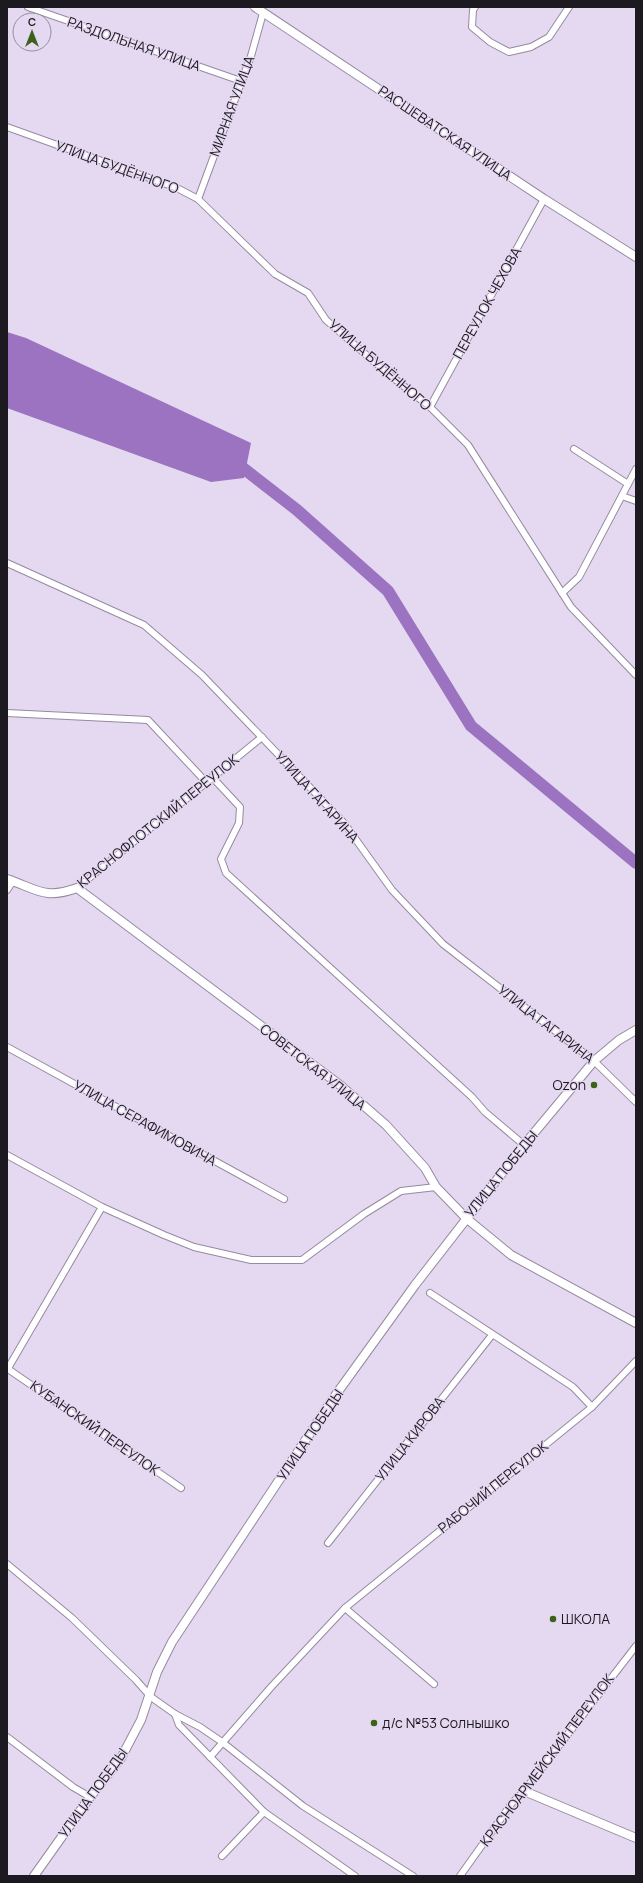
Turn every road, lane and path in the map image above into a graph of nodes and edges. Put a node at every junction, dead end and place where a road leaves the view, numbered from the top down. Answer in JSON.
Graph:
{"nodes":[{"id":1,"x":28,"y":7,"type":"edge"},
{"id":2,"x":255,"y":7,"type":"edge"},
{"id":3,"x":475,"y":7,"type":"edge"},
{"id":4,"x":569,"y":7,"type":"edge"},
{"id":5,"x":263,"y":13,"type":"junction"},
{"id":6,"x":241,"y":81,"type":"junction"},
{"id":7,"x":7,"y":127,"type":"edge"},
{"id":8,"x":198,"y":199,"type":"junction"},
{"id":9,"x":544,"y":199,"type":"junction"},
{"id":10,"x":636,"y":257,"type":"edge"},
{"id":11,"x":430,"y":407,"type":"junction"},
{"id":12,"x":574,"y":449,"type":"dead end"},
{"id":13,"x":636,"y":468,"type":"edge"},
{"id":14,"x":628,"y":484,"type":"junction"},
{"id":15,"x":622,"y":496,"type":"junction"},
{"id":16,"x":636,"y":501,"type":"edge"},
{"id":17,"x":7,"y":564,"type":"edge"},
{"id":18,"x":562,"y":593,"type":"junction"},
{"id":19,"x":636,"y":675,"type":"edge"},
{"id":20,"x":7,"y":713,"type":"edge"},
{"id":21,"x":262,"y":737,"type":"junction"},
{"id":22,"x":212,"y":777,"type":"junction"},
{"id":23,"x":206,"y":782,"type":"junction"},
{"id":24,"x":10,"y":880,"type":"edge"},
{"id":25,"x":77,"y":888,"type":"junction"},
{"id":26,"x":7,"y":890,"type":"edge"},
{"id":27,"x":636,"y":1030,"type":"edge"},
{"id":28,"x":7,"y":1047,"type":"edge"},
{"id":29,"x":594,"y":1060,"type":"junction"},
{"id":30,"x":636,"y":1102,"type":"edge"},
{"id":31,"x":524,"y":1145,"type":"junction"},
{"id":32,"x":7,"y":1155,"type":"edge"},
{"id":33,"x":436,"y":1187,"type":"junction"},
{"id":34,"x":284,"y":1199,"type":"dead end"},
{"id":35,"x":102,"y":1207,"type":"junction"},
{"id":36,"x":466,"y":1218,"type":"junction"},
{"id":37,"x":430,"y":1293,"type":"dead end"},
{"id":38,"x":636,"y":1323,"type":"edge"},
{"id":39,"x":492,"y":1335,"type":"junction"},
{"id":40,"x":636,"y":1361,"type":"edge"},
{"id":41,"x":8,"y":1369,"type":"edge"},
{"id":42,"x":592,"y":1407,"type":"junction"},
{"id":43,"x":182,"y":1488,"type":"dead end"},
{"id":44,"x":328,"y":1542,"type":"dead end"},
{"id":45,"x":7,"y":1564,"type":"edge"},
{"id":46,"x":345,"y":1608,"type":"junction"},
{"id":47,"x":636,"y":1646,"type":"edge"},
{"id":48,"x":434,"y":1684,"type":"dead end"},
{"id":49,"x":150,"y":1697,"type":"junction"},
{"id":50,"x":175,"y":1714,"type":"junction"},
{"id":51,"x":7,"y":1737,"type":"edge"},
{"id":52,"x":222,"y":1742,"type":"junction"},
{"id":53,"x":210,"y":1757,"type":"junction"},
{"id":54,"x":524,"y":1791,"type":"junction"},
{"id":55,"x":90,"y":1797,"type":"junction"},
{"id":56,"x":264,"y":1812,"type":"junction"},
{"id":57,"x":636,"y":1838,"type":"edge"},
{"id":58,"x":222,"y":1856,"type":"dead end"},
{"id":59,"x":34,"y":1876,"type":"edge"},
{"id":60,"x":355,"y":1876,"type":"edge"},
{"id":61,"x":413,"y":1876,"type":"edge"},
{"id":62,"x":460,"y":1876,"type":"edge"}],
"edges":[{"from":1,"to":6,"type":"street","name":"РАЗДОЛЬНАЯ УЛИЦА"},
{"from":2,"to":5,"type":"street","name":"РАСШЕВАТСКАЯ УЛИЦА"},
{"from":3,"to":4,"type":"street"},
{"from":5,"to":6,"type":"street","name":"МИРНАЯ УЛИЦА"},
{"from":5,"to":9,"type":"street","name":"РАСШЕВАТСКАЯ УЛИЦА"},
{"from":6,"to":8,"type":"street","name":"МИРНАЯ УЛИЦА"},
{"from":7,"to":8,"type":"street","name":"УЛИЦА БУДЁННОГО"},
{"from":8,"to":11,"type":"street","name":"УЛИЦА БУДЁННОГО"},
{"from":9,"to":10,"type":"street","name":"РАСШЕВАТСКАЯ УЛИЦА"},
{"from":9,"to":11,"type":"street","name":"ПЕРЕУЛОК ЧЕХОВА"},
{"from":11,"to":18,"type":"street","name":"УЛИЦА БУДЁННОГО"},
{"from":12,"to":14,"type":"street"},
{"from":13,"to":14,"type":"street"},
{"from":14,"to":15,"type":"street"},
{"from":15,"to":16,"type":"street"},
{"from":15,"to":18,"type":"street"},
{"from":17,"to":21,"type":"street","name":"УЛИЦА ГАГАРИНА"},
{"from":18,"to":19,"type":"street","name":"УЛИЦА БУДЁННОГО"},
{"from":20,"to":23,"type":"street"},
{"from":21,"to":22,"type":"street","name":"КРАСНОФЛОТСКИЙ ПЕРЕУЛОК"},
{"from":21,"to":29,"type":"street","name":"УЛИЦА ГАГАРИНА"},
{"from":22,"to":23,"type":"street","name":"КРАСНОФЛОТСКИЙ ПЕРЕУЛОК"},
{"from":22,"to":31,"type":"street"},
{"from":23,"to":25,"type":"street","name":"КРАСНОФЛОТСКИЙ ПЕРЕУЛОК"},
{"from":24,"to":25,"type":"street","name":"КРАСНОФЛОТСКИЙ ПЕРЕУЛОК"},
{"from":24,"to":26,"type":"street","name":"КРАСНОФЛОТСКИЙ ПЕРЕУЛОК"},
{"from":25,"to":33,"type":"street","name":"СОВЕТСКАЯ УЛИЦА"},
{"from":27,"to":29,"type":"street","name":"УЛИЦА ПОБЕДЫ"},
{"from":28,"to":34,"type":"street","name":"УЛИЦА СЕРАФИМОВИЧА"},
{"from":29,"to":30,"type":"street","name":"УЛИЦА ГАГАРИНА"},
{"from":29,"to":31,"type":"street","name":"УЛИЦА ПОБЕДЫ"},
{"from":31,"to":36,"type":"street","name":"УЛИЦА ПОБЕДЫ"},
{"from":32,"to":35,"type":"street"},
{"from":33,"to":35,"type":"street"},
{"from":33,"to":36,"type":"street","name":"СОВЕТСКАЯ УЛИЦА"},
{"from":35,"to":41,"type":"street"},
{"from":36,"to":38,"type":"street","name":"СОВЕТСКАЯ УЛИЦА"},
{"from":36,"to":49,"type":"street","name":"УЛИЦА ПОБЕДЫ"},
{"from":37,"to":39,"type":"street"},
{"from":39,"to":42,"type":"street"},
{"from":39,"to":44,"type":"street","name":"УЛИЦА КИРОВА"},
{"from":40,"to":42,"type":"street","name":"РАБОЧИЙ ПЕРЕУЛОК"},
{"from":41,"to":43,"type":"street","name":"КУБАНСКИЙ ПЕРЕУЛОК"},
{"from":42,"to":46,"type":"street","name":"РАБОЧИЙ ПЕРЕУЛОК"},
{"from":45,"to":49,"type":"street"},
{"from":46,"to":48,"type":"street"},
{"from":46,"to":52,"type":"street","name":"РАБОЧИЙ ПЕРЕУЛОК"},
{"from":47,"to":54,"type":"street","name":"КРАСНОАРМЕЙСКИЙ ПЕРЕУЛОК"},
{"from":49,"to":50,"type":"street"},
{"from":49,"to":55,"type":"street","name":"УЛИЦА ПОБЕДЫ"},
{"from":50,"to":52,"type":"street"},
{"from":50,"to":53,"type":"street"},
{"from":51,"to":55,"type":"street"},
{"from":52,"to":53,"type":"street","name":"РАБОЧИЙ ПЕРЕУЛОК"},
{"from":52,"to":61,"type":"street"},
{"from":53,"to":56,"type":"street"},
{"from":54,"to":57,"type":"street"},
{"from":54,"to":62,"type":"street","name":"КРАСНОАРМЕЙСКИЙ ПЕРЕУЛОК"},
{"from":55,"to":59,"type":"street","name":"УЛИЦА ПОБЕДЫ"},
{"from":56,"to":58,"type":"street"},
{"from":56,"to":60,"type":"street"}]}
